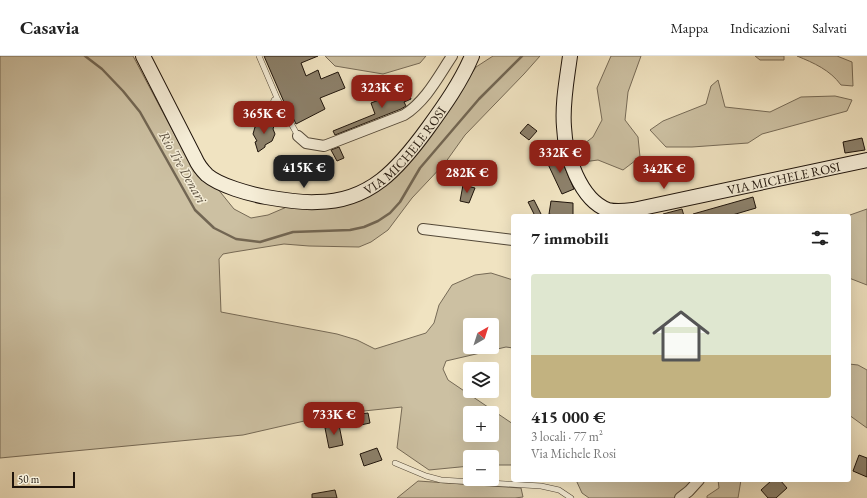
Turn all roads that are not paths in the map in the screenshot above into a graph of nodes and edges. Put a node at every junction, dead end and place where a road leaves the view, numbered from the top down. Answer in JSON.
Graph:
{"nodes":[{"id":1,"x":143,"y":56,"type":"edge"},
{"id":2,"x":259,"y":56,"type":"edge"},
{"id":3,"x":452,"y":56,"type":"edge"},
{"id":4,"x":472,"y":56,"type":"edge"},
{"id":5,"x":570,"y":56,"type":"edge"},
{"id":6,"x":277,"y":98,"type":"junction"},
{"id":7,"x":268,"y":118,"type":"dead end"},
{"id":8,"x":298,"y":136,"type":"joint"},
{"id":9,"x":867,"y":160,"type":"edge"},
{"id":10,"x":603,"y":212,"type":"edge"},
{"id":11,"x":423,"y":229,"type":"dead end"},
{"id":12,"x":511,"y":240,"type":"edge"},
{"id":13,"x":395,"y":463,"type":"dead end"},
{"id":14,"x":698,"y":482,"type":"edge"},
{"id":15,"x":571,"y":498,"type":"edge"},
{"id":16,"x":680,"y":498,"type":"edge"}],
"edges":[{"from":1,"to":4,"type":"street","name":"VIA MICHELE ROSI"},
{"from":2,"to":6,"type":"lane"},
{"from":3,"to":8,"type":"street"},
{"from":5,"to":10,"type":"street","name":"VIA MICHELE ROSI"},
{"from":6,"to":7,"type":"lane"},
{"from":6,"to":8,"type":"lane"},
{"from":9,"to":10,"type":"street","name":"VIA MICHELE ROSI"},
{"from":11,"to":12,"type":"street"},
{"from":13,"to":15,"type":"lane"},
{"from":14,"to":16,"type":"street"}]}
